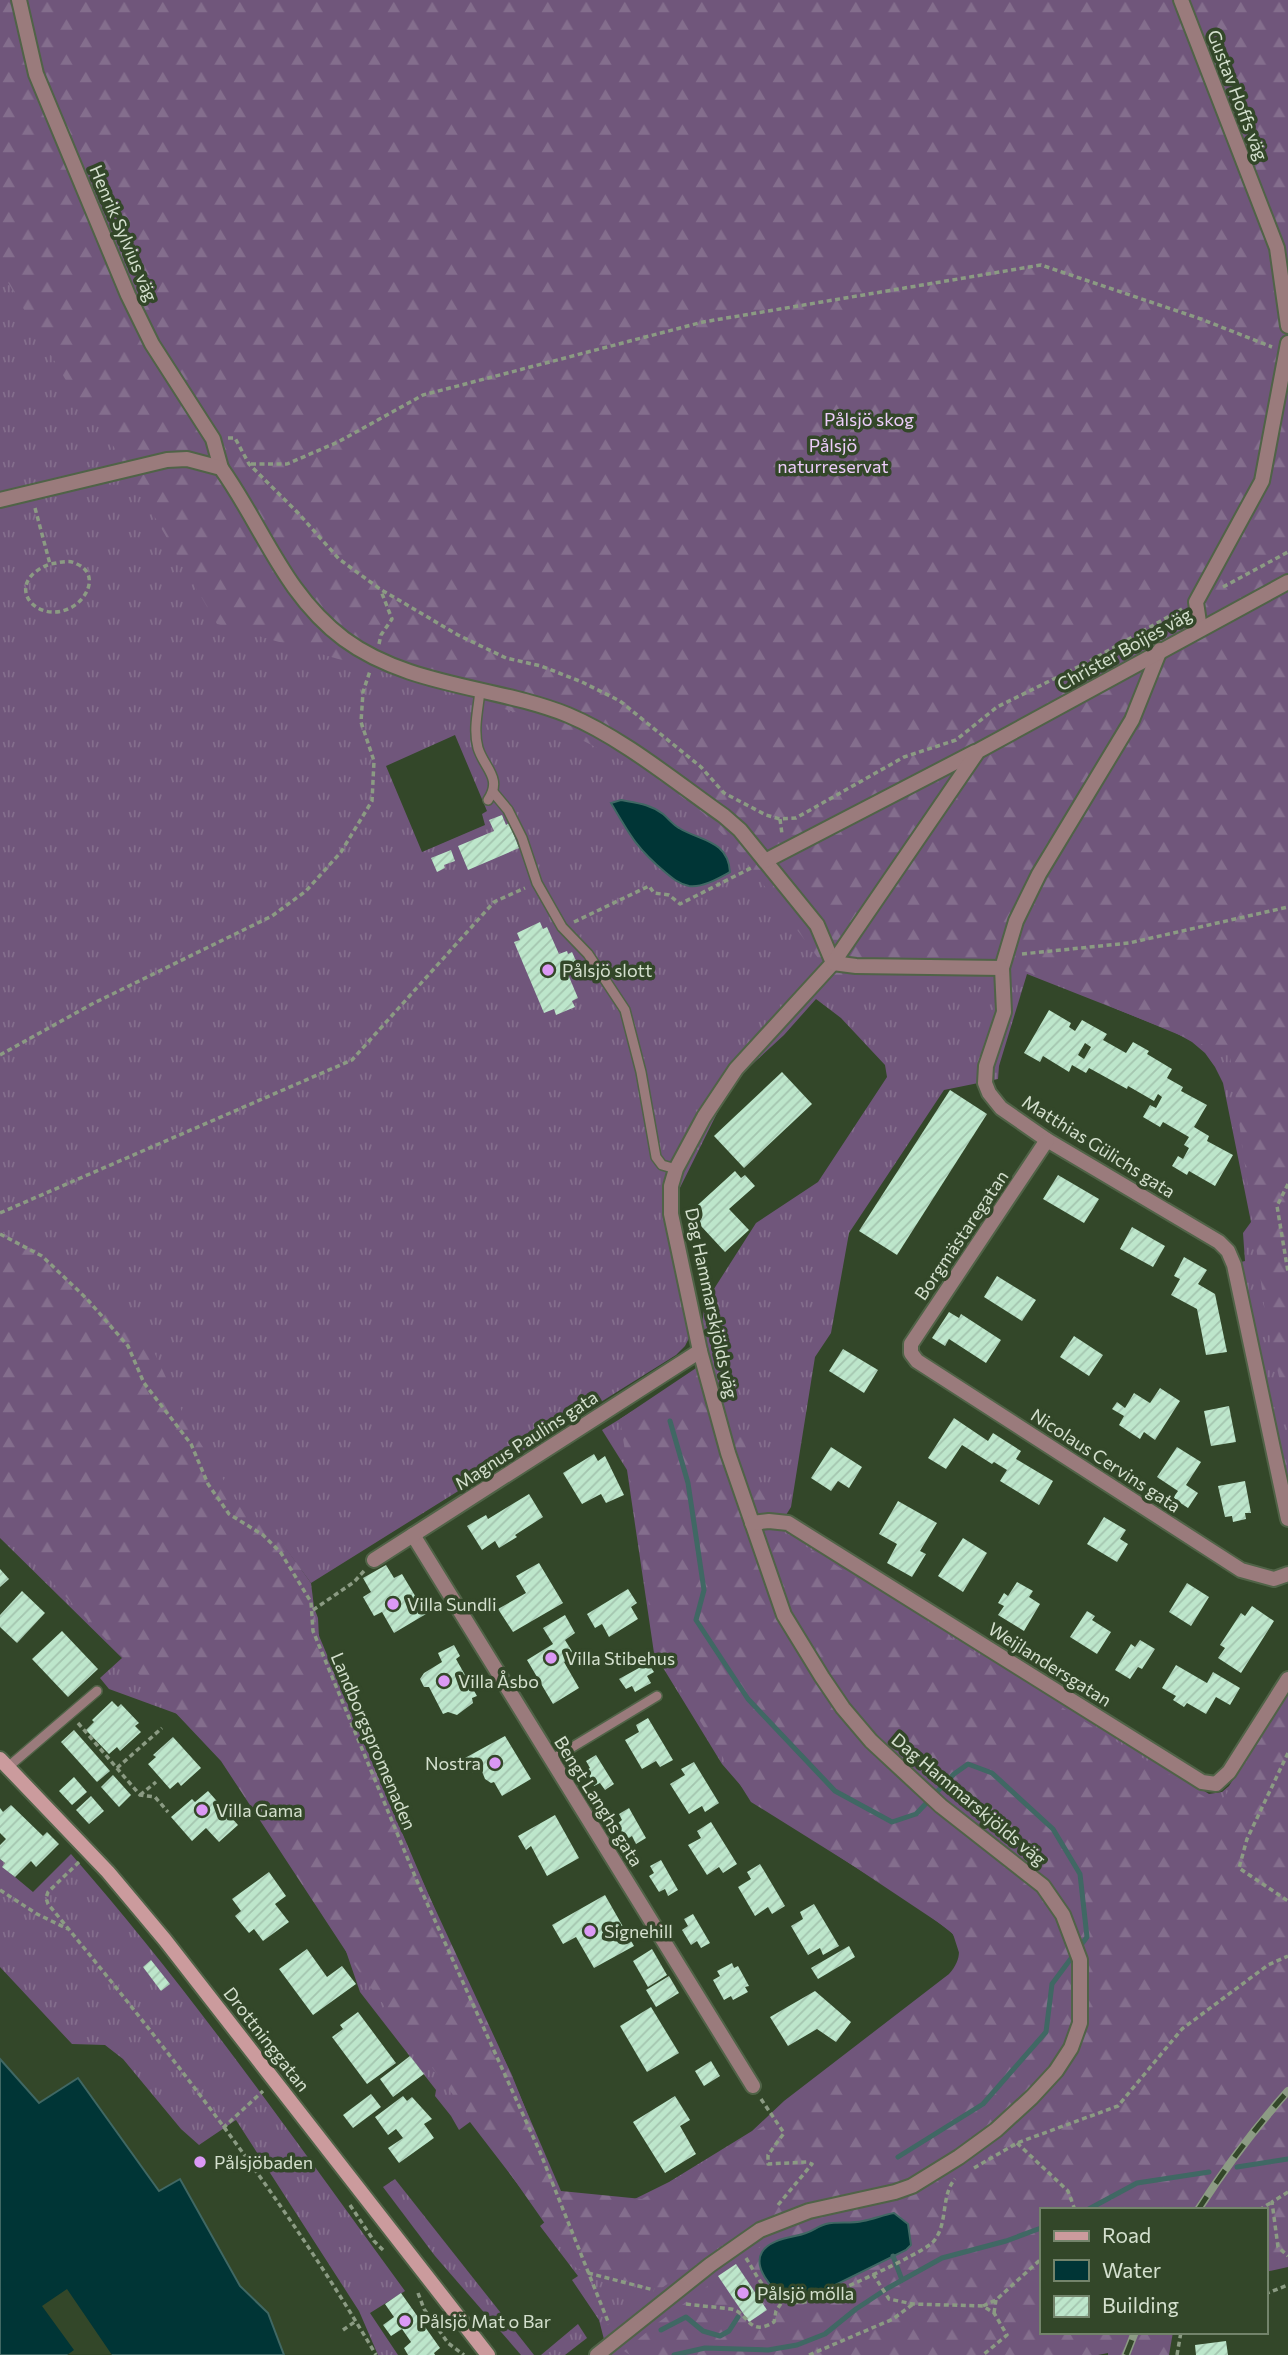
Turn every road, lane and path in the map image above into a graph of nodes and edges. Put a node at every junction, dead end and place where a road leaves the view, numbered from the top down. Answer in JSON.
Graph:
{"nodes":[{"id":1,"x":19,"y":0,"type":"edge"},
{"id":2,"x":1181,"y":0,"type":"edge"},
{"id":3,"x":1288,"y":326,"type":"edge"},
{"id":4,"x":1287,"y":347,"type":"edge"},
{"id":5,"x":221,"y":468,"type":"junction"},
{"id":6,"x":31,"y":492,"type":"junction"},
{"id":7,"x":0,"y":500,"type":"edge"},
{"id":8,"x":1288,"y":552,"type":"edge"},
{"id":9,"x":50,"y":564,"type":"junction"},
{"id":10,"x":1288,"y":582,"type":"edge"},
{"id":11,"x":380,"y":589,"type":"junction"},
{"id":12,"x":1196,"y":603,"type":"junction"},
{"id":13,"x":1200,"y":629,"type":"junction"},
{"id":14,"x":1160,"y":650,"type":"junction"},
{"id":15,"x":374,"y":657,"type":"junction"},
{"id":16,"x":480,"y":691,"type":"junction"},
{"id":17,"x":978,"y":751,"type":"junction"},
{"id":18,"x":765,"y":861,"type":"junction"},
{"id":19,"x":537,"y":883,"type":"junction"},
{"id":20,"x":1288,"y":907,"type":"edge"},
{"id":21,"x":562,"y":927,"type":"junction"},
{"id":22,"x":1003,"y":962,"type":"junction"},
{"id":23,"x":833,"y":963,"type":"junction"},
{"id":24,"x":0,"y":1055,"type":"edge"},
{"id":25,"x":1047,"y":1140,"type":"junction"},
{"id":26,"x":676,"y":1169,"type":"junction"},
{"id":27,"x":1288,"y":1184,"type":"edge"},
{"id":28,"x":0,"y":1213,"type":"edge"},
{"id":29,"x":0,"y":1234,"type":"edge"},
{"id":30,"x":1288,"y":1272,"type":"edge"},
{"id":31,"x":700,"y":1351,"type":"junction"},
{"id":32,"x":911,"y":1353,"type":"joint"},
{"id":33,"x":1288,"y":1519,"type":"edge"},
{"id":34,"x":751,"y":1523,"type":"junction"},
{"id":35,"x":413,"y":1535,"type":"junction"},
{"id":36,"x":374,"y":1560,"type":"joint"},
{"id":37,"x":1288,"y":1574,"type":"edge"},
{"id":38,"x":313,"y":1610,"type":"junction"},
{"id":39,"x":1288,"y":1679,"type":"edge"},
{"id":40,"x":97,"y":1691,"type":"dead end"},
{"id":41,"x":657,"y":1696,"type":"dead end"},
{"id":42,"x":70,"y":1714,"type":"junction"},
{"id":43,"x":162,"y":1728,"type":"dead end"},
{"id":44,"x":1288,"y":1753,"type":"edge"},
{"id":45,"x":551,"y":1760,"type":"junction"},
{"id":46,"x":4,"y":1763,"type":"edge"},
{"id":47,"x":117,"y":1768,"type":"junction"},
{"id":48,"x":156,"y":1782,"type":"dead end"},
{"id":49,"x":140,"y":1795,"type":"junction"},
{"id":50,"x":168,"y":1812,"type":"dead end"},
{"id":51,"x":81,"y":1860,"type":"dead end"},
{"id":52,"x":0,"y":1890,"type":"edge"},
{"id":53,"x":1288,"y":1901,"type":"edge"},
{"id":54,"x":70,"y":1930,"type":"junction"},
{"id":55,"x":1288,"y":1956,"type":"edge"},
{"id":56,"x":753,"y":2086,"type":"joint"},
{"id":57,"x":265,"y":2090,"type":"dead end"},
{"id":58,"x":223,"y":2128,"type":"junction"},
{"id":59,"x":1017,"y":2143,"type":"junction"},
{"id":60,"x":1288,"y":2192,"type":"edge"},
{"id":61,"x":1272,"y":2202,"type":"junction"},
{"id":62,"x":1074,"y":2208,"type":"edge"},
{"id":63,"x":1262,"y":2208,"type":"edge"},
{"id":64,"x":774,"y":2209,"type":"dead end"},
{"id":65,"x":738,"y":2244,"type":"junction"},
{"id":66,"x":1288,"y":2256,"type":"edge"},
{"id":67,"x":1040,"y":2260,"type":"edge"},
{"id":68,"x":588,"y":2273,"type":"junction"},
{"id":69,"x":873,"y":2274,"type":"junction"},
{"id":70,"x":1288,"y":2285,"type":"edge"},
{"id":71,"x":1267,"y":2293,"type":"edge"},
{"id":72,"x":668,"y":2298,"type":"junction"},
{"id":73,"x":996,"y":2300,"type":"junction"},
{"id":74,"x":782,"y":2301,"type":"junction"},
{"id":75,"x":913,"y":2304,"type":"junction"},
{"id":76,"x":983,"y":2306,"type":"junction"},
{"id":77,"x":994,"y":2313,"type":"junction"},
{"id":78,"x":356,"y":2321,"type":"junction"},
{"id":79,"x":343,"y":2330,"type":"dead end"},
{"id":80,"x":1181,"y":2334,"type":"edge"},
{"id":81,"x":615,"y":2340,"type":"junction"},
{"id":82,"x":376,"y":2355,"type":"edge"},
{"id":83,"x":488,"y":2355,"type":"edge"},
{"id":84,"x":597,"y":2355,"type":"edge"},
{"id":85,"x":809,"y":2355,"type":"edge"},
{"id":86,"x":983,"y":2355,"type":"edge"},
{"id":87,"x":1177,"y":2355,"type":"edge"}],
"edges":[{"from":1,"to":5,"type":"street","name":"Henrik Sylvius väg"},
{"from":2,"to":3,"type":"street","name":"Gustav Hoffs väg"},
{"from":4,"to":11,"type":"path"},
{"from":4,"to":12,"type":"street"},
{"from":5,"to":6,"type":"street"},
{"from":5,"to":15,"type":"street"},
{"from":6,"to":7,"type":"street"},
{"from":6,"to":9,"type":"path"},
{"from":8,"to":12,"type":"path"},
{"from":9,"to":9,"type":"path"},
{"from":10,"to":13,"type":"street","name":"Christer Boijes väg"},
{"from":11,"to":12,"type":"path"},
{"from":11,"to":15,"type":"path"},
{"from":12,"to":13,"type":"street"},
{"from":13,"to":14,"type":"street","name":"Christer Boijes väg"},
{"from":14,"to":17,"type":"street","name":"Christer Boijes väg"},
{"from":14,"to":22,"type":"street","name":"Matthias Gülichs gata"},
{"from":15,"to":16,"type":"street"},
{"from":15,"to":24,"type":"path"},
{"from":16,"to":18,"type":"street"},
{"from":16,"to":19,"type":"lane"},
{"from":17,"to":18,"type":"street","name":"Christer Boijes väg"},
{"from":17,"to":23,"type":"street","name":"Christer Boijes väg"},
{"from":18,"to":21,"type":"path"},
{"from":18,"to":23,"type":"street"},
{"from":19,"to":21,"type":"lane"},
{"from":19,"to":28,"type":"path"},
{"from":20,"to":22,"type":"path"},
{"from":21,"to":26,"type":"lane"},
{"from":22,"to":23,"type":"street"},
{"from":22,"to":25,"type":"street","name":"Matthias Gülichs gata"},
{"from":23,"to":26,"type":"street","name":"Dag Hammarskjölds väg"},
{"from":25,"to":32,"type":"street","name":"Borgmästaregatan"},
{"from":25,"to":33,"type":"street","name":"Matthias Gülichs gata"},
{"from":26,"to":31,"type":"street","name":"Dag Hammarskjölds väg"},
{"from":27,"to":30,"type":"path"},
{"from":29,"to":38,"type":"path","name":"Landborgspromenaden"},
{"from":31,"to":34,"type":"street","name":"Dag Hammarskjölds väg"},
{"from":31,"to":35,"type":"street","name":"Magnus Paulins gata"},
{"from":32,"to":37,"type":"street","name":"Nicolaus Cervins gata"},
{"from":34,"to":39,"type":"street","name":"Weijlandersgatan"},
{"from":34,"to":65,"type":"street","name":"Dag Hammarskjölds väg"},
{"from":35,"to":36,"type":"street","name":"Magnus Paulins gata"},
{"from":35,"to":45,"type":"street","name":"Bengt Langhs gata"},
{"from":36,"to":38,"type":"path"},
{"from":38,"to":68,"type":"path","name":"Landborgspromenaden"},
{"from":40,"to":42,"type":"lane"},
{"from":41,"to":45,"type":"lane"},
{"from":42,"to":46,"type":"lane"},
{"from":42,"to":47,"type":"path"},
{"from":43,"to":47,"type":"path"},
{"from":44,"to":53,"type":"path"},
{"from":45,"to":56,"type":"street","name":"Bengt Langhs gata"},
{"from":46,"to":83,"type":"street","name":"Drottninggatan"},
{"from":47,"to":49,"type":"path"},
{"from":48,"to":49,"type":"path"},
{"from":49,"to":50,"type":"path"},
{"from":51,"to":54,"type":"path"},
{"from":52,"to":54,"type":"path"},
{"from":54,"to":58,"type":"path"},
{"from":55,"to":59,"type":"path"},
{"from":56,"to":64,"type":"path"},
{"from":57,"to":58,"type":"path"},
{"from":58,"to":78,"type":"path"},
{"from":59,"to":62,"type":"path"},
{"from":59,"to":69,"type":"path"},
{"from":60,"to":61,"type":"path"},
{"from":61,"to":63,"type":"path"},
{"from":61,"to":66,"type":"path"},
{"from":65,"to":72,"type":"street","name":"Dag Hammarskjölds väg"},
{"from":65,"to":74,"type":"path"},
{"from":67,"to":73,"type":"path"},
{"from":68,"to":72,"type":"path"},
{"from":68,"to":81,"type":"path","name":"Landborgspromenaden"},
{"from":69,"to":74,"type":"path"},
{"from":69,"to":75,"type":"path"},
{"from":70,"to":71,"type":"path"},
{"from":72,"to":74,"type":"path"},
{"from":72,"to":81,"type":"street","name":"Dag Hammarskjölds väg"},
{"from":73,"to":76,"type":"path"},
{"from":73,"to":77,"type":"path"},
{"from":75,"to":76,"type":"path"},
{"from":75,"to":85,"type":"path"},
{"from":76,"to":77,"type":"path"},
{"from":77,"to":86,"type":"path"},
{"from":78,"to":79,"type":"path"},
{"from":78,"to":82,"type":"path"},
{"from":80,"to":87,"type":"path"},
{"from":81,"to":84,"type":"street","name":"Dag Hammarskjölds väg"}]}
